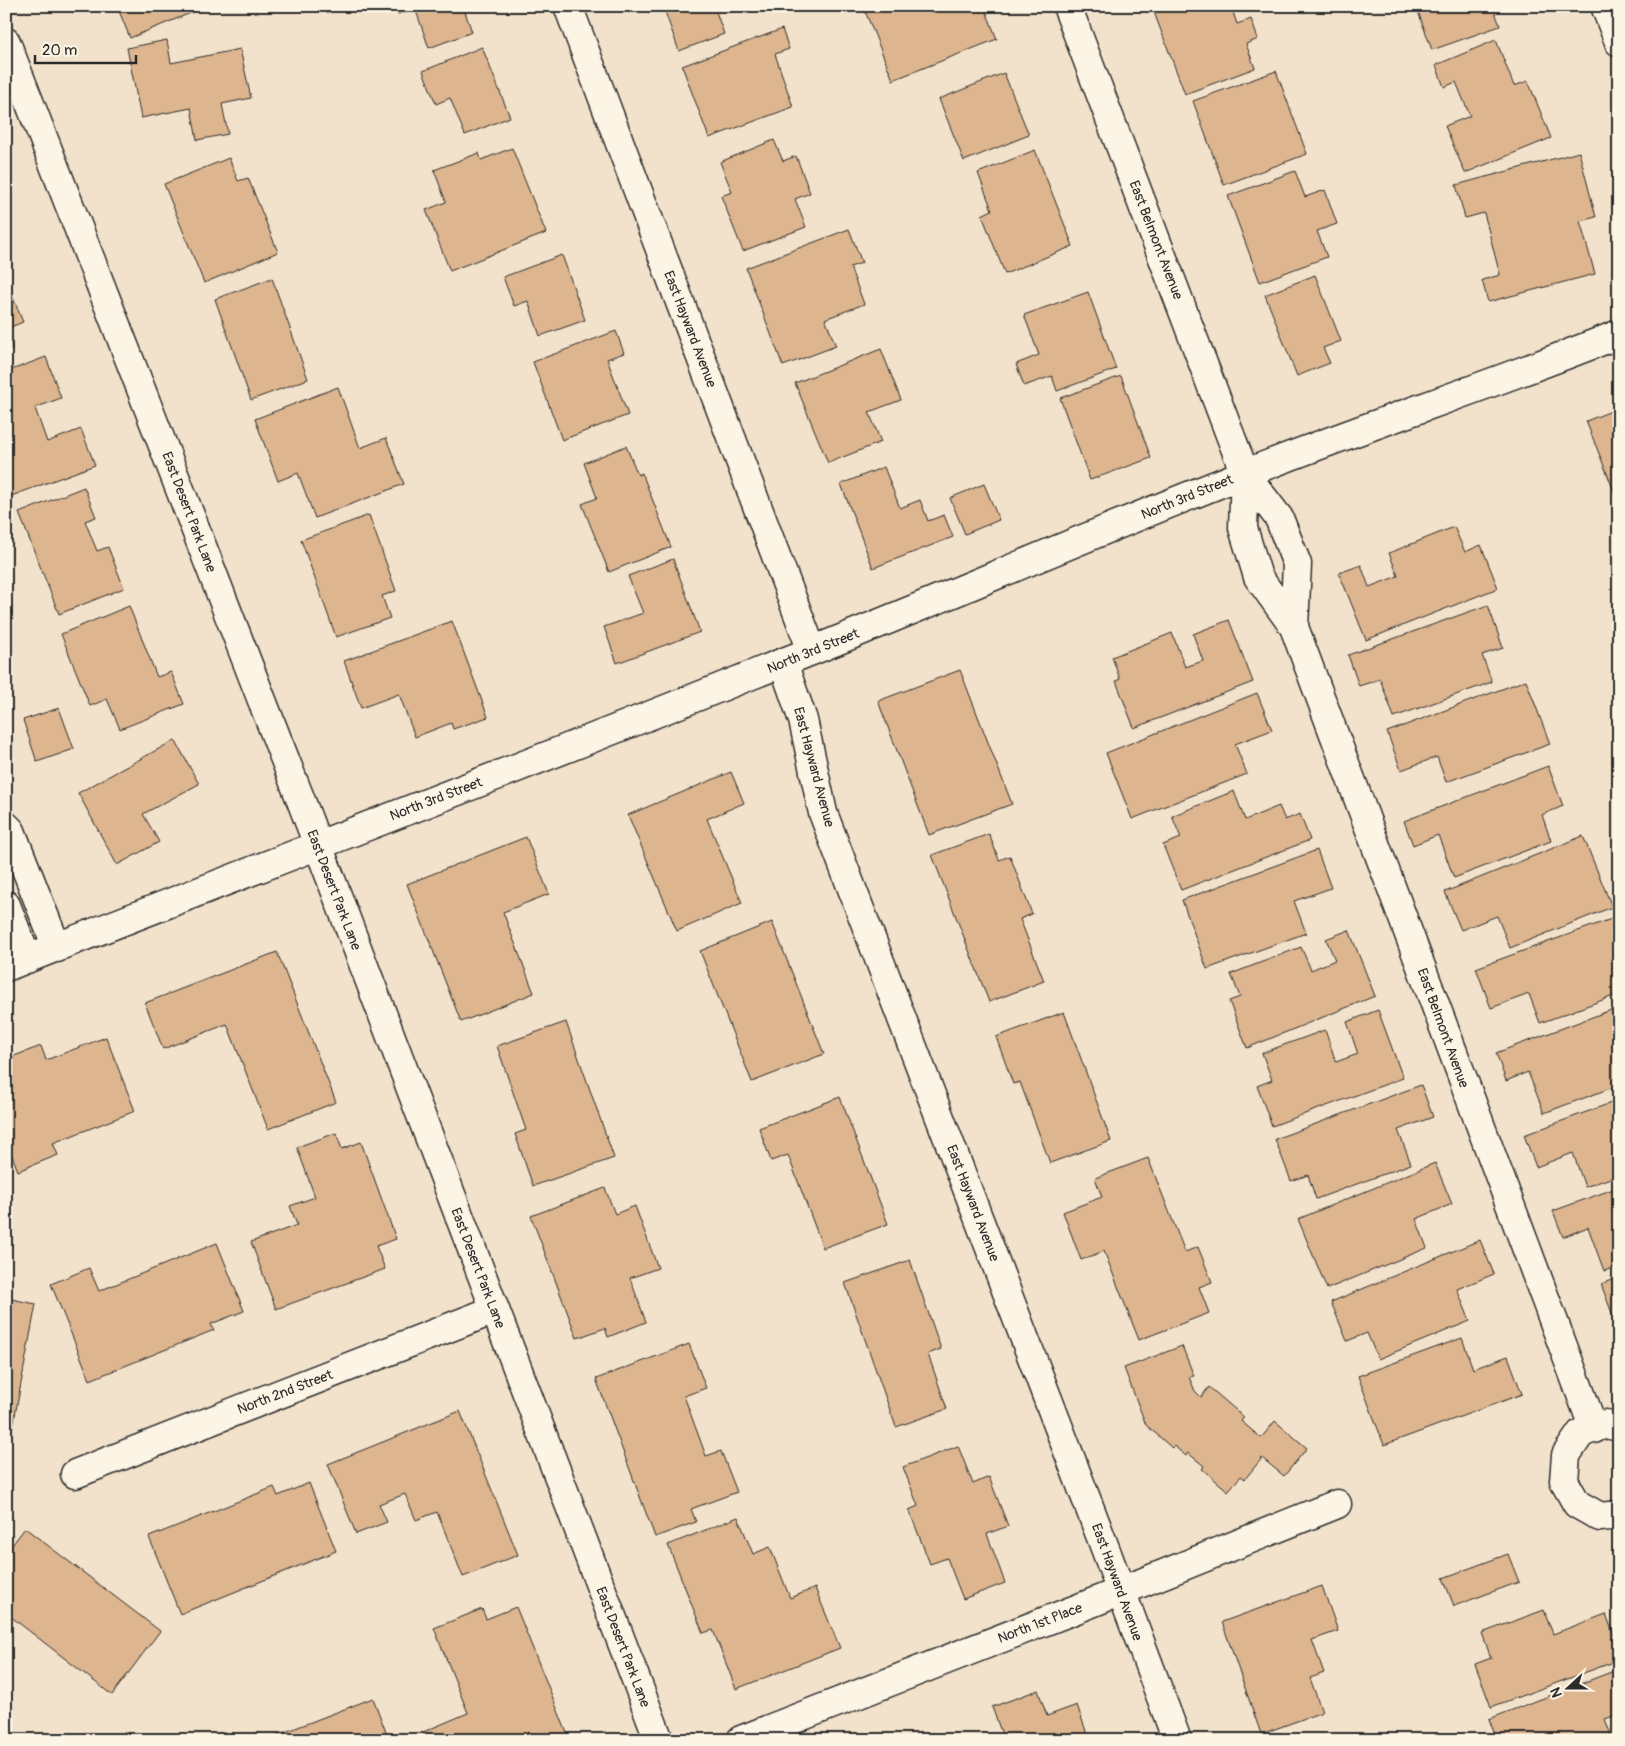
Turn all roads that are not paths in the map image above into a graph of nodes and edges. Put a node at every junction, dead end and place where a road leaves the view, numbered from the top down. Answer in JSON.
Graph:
{"nodes":[{"id":1,"x":568,"y":6,"type":"edge"},
{"id":2,"x":1067,"y":6,"type":"edge"},
{"id":3,"x":1605,"y":6,"type":"edge"},
{"id":4,"x":6,"y":42,"type":"edge"},
{"id":5,"x":1619,"y":42,"type":"edge"},
{"id":6,"x":1619,"y":334,"type":"edge"},
{"id":7,"x":1245,"y":474,"type":"junction"},
{"id":8,"x":1294,"y":627,"type":"junction"},
{"id":9,"x":812,"y":651,"type":"junction"},
{"id":10,"x":783,"y":663,"type":"junction"},
{"id":11,"x":6,"y":826,"type":"edge"},
{"id":12,"x":317,"y":845,"type":"junction"},
{"id":13,"x":6,"y":905,"type":"edge"},
{"id":14,"x":57,"y":948,"type":"junction"},
{"id":15,"x":17,"y":963,"type":"edge"},
{"id":16,"x":494,"y":1310,"type":"junction"},
{"id":17,"x":1606,"y":1428,"type":"edge"},
{"id":18,"x":75,"y":1474,"type":"dead end"},
{"id":19,"x":1337,"y":1504,"type":"dead end"},
{"id":20,"x":1619,"y":1515,"type":"edge"},
{"id":21,"x":1121,"y":1591,"type":"junction"},
{"id":22,"x":659,"y":1740,"type":"edge"},
{"id":23,"x":741,"y":1740,"type":"edge"},
{"id":24,"x":1177,"y":1740,"type":"edge"}],
"edges":[{"from":1,"to":9,"type":"street","name":"East Hayward Avenue"},
{"from":2,"to":7,"type":"street","name":"East Belmont Avenue"},
{"from":3,"to":5,"type":"street"},
{"from":4,"to":12,"type":"street","name":"East Desert Park Lane"},
{"from":6,"to":7,"type":"street","name":"North 3rd Street"},
{"from":7,"to":8,"type":"street","name":"East Belmont Avenue"},
{"from":7,"to":8,"type":"street","name":"East Belmont Avenue"},
{"from":7,"to":9,"type":"street","name":"North 3rd Street"},
{"from":8,"to":17,"type":"street","name":"East Belmont Avenue"},
{"from":9,"to":10,"type":"street","name":"North 3rd Street"},
{"from":10,"to":12,"type":"street","name":"North 3rd Street"},
{"from":10,"to":21,"type":"street","name":"East Hayward Avenue"},
{"from":11,"to":14,"type":"street"},
{"from":12,"to":14,"type":"street","name":"North 3rd Street"},
{"from":12,"to":16,"type":"street","name":"East Desert Park Lane"},
{"from":13,"to":15,"type":"street"},
{"from":14,"to":15,"type":"street","name":"North 3rd Street"},
{"from":16,"to":18,"type":"street","name":"North 2nd Street"},
{"from":16,"to":22,"type":"street","name":"East Desert Park Lane"},
{"from":17,"to":20,"type":"street","name":"East Belmont Avenue"},
{"from":19,"to":21,"type":"street","name":"North 1st Place"},
{"from":21,"to":23,"type":"street","name":"North 1st Place"},
{"from":21,"to":24,"type":"street","name":"East Hayward Avenue"}]}
